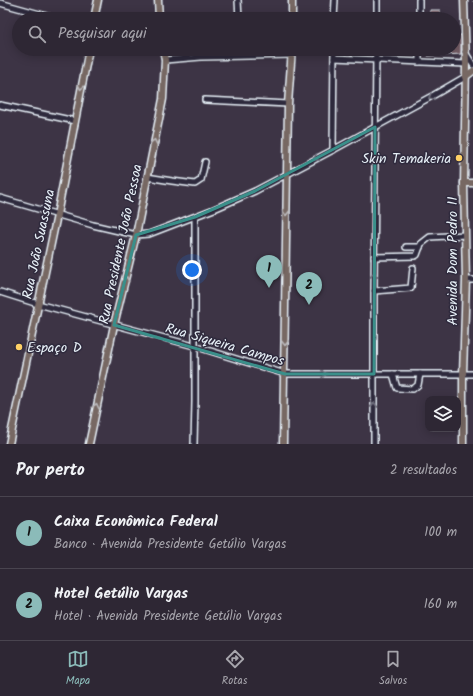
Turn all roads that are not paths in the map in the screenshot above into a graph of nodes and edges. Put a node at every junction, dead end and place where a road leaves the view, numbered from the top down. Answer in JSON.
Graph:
{"nodes":[{"id":1,"x":98,"y":0,"type":"edge"},
{"id":2,"x":158,"y":0,"type":"edge"},
{"id":3,"x":238,"y":0,"type":"edge"},
{"id":4,"x":292,"y":0,"type":"edge"},
{"id":5,"x":335,"y":0,"type":"edge"},
{"id":6,"x":377,"y":0,"type":"edge"},
{"id":7,"x":419,"y":0,"type":"edge"},
{"id":8,"x":464,"y":0,"type":"edge"},
{"id":9,"x":0,"y":3,"type":"edge"},
{"id":10,"x":33,"y":12,"type":"edge"},
{"id":11,"x":95,"y":12,"type":"edge"},
{"id":12,"x":159,"y":12,"type":"edge"},
{"id":13,"x":239,"y":12,"type":"edge"},
{"id":14,"x":292,"y":12,"type":"edge"},
{"id":15,"x":334,"y":12,"type":"edge"},
{"id":16,"x":377,"y":12,"type":"edge"},
{"id":17,"x":419,"y":12,"type":"edge"},
{"id":18,"x":465,"y":51,"type":"junction"},
{"id":19,"x":88,"y":56,"type":"edge"},
{"id":20,"x":164,"y":56,"type":"edge"},
{"id":21,"x":241,"y":56,"type":"edge"},
{"id":22,"x":292,"y":56,"type":"edge"},
{"id":23,"x":376,"y":56,"type":"edge"},
{"id":24,"x":419,"y":56,"type":"edge"},
{"id":25,"x":334,"y":58,"type":"joint"},
{"id":26,"x":165,"y":60,"type":"junction"},
{"id":27,"x":376,"y":60,"type":"junction"},
{"id":28,"x":419,"y":62,"type":"junction"},
{"id":29,"x":466,"y":64,"type":"junction"},
{"id":30,"x":473,"y":65,"type":"edge"},
{"id":31,"x":473,"y":71,"type":"edge"},
{"id":32,"x":465,"y":77,"type":"junction"},
{"id":33,"x":205,"y":100,"type":"dead end"},
{"id":34,"x":288,"y":104,"type":"junction"},
{"id":35,"x":0,"y":105,"type":"edge"},
{"id":36,"x":75,"y":121,"type":"junction"},
{"id":37,"x":375,"y":127,"type":"junction"},
{"id":38,"x":333,"y":150,"type":"junction"},
{"id":39,"x":205,"y":162,"type":"dead end"},
{"id":40,"x":287,"y":174,"type":"junction"},
{"id":41,"x":147,"y":177,"type":"junction"},
{"id":42,"x":473,"y":179,"type":"edge"},
{"id":43,"x":468,"y":183,"type":"edge"},
{"id":44,"x":0,"y":198,"type":"edge"},
{"id":45,"x":57,"y":215,"type":"junction"},
{"id":46,"x":195,"y":217,"type":"junction"},
{"id":47,"x":136,"y":235,"type":"junction"},
{"id":48,"x":465,"y":235,"type":"junction"},
{"id":49,"x":420,"y":246,"type":"junction"},
{"id":50,"x":406,"y":247,"type":"dead end"},
{"id":51,"x":374,"y":257,"type":"junction"},
{"id":52,"x":413,"y":268,"type":"dead end"},
{"id":53,"x":466,"y":280,"type":"junction"},
{"id":54,"x":473,"y":280,"type":"edge"},
{"id":55,"x":374,"y":291,"type":"junction"},
{"id":56,"x":0,"y":292,"type":"edge"},
{"id":57,"x":38,"y":304,"type":"junction"},
{"id":58,"x":114,"y":325,"type":"junction"},
{"id":59,"x":194,"y":346,"type":"junction"},
{"id":60,"x":285,"y":374,"type":"junction"},
{"id":61,"x":374,"y":374,"type":"junction"},
{"id":62,"x":393,"y":374,"type":"junction"},
{"id":63,"x":420,"y":374,"type":"junction"},
{"id":64,"x":463,"y":374,"type":"junction"},
{"id":65,"x":473,"y":374,"type":"edge"},
{"id":66,"x":9,"y":444,"type":"edge"},
{"id":67,"x":89,"y":444,"type":"edge"},
{"id":68,"x":194,"y":444,"type":"edge"},
{"id":69,"x":283,"y":444,"type":"edge"},
{"id":70,"x":374,"y":444,"type":"edge"},
{"id":71,"x":463,"y":444,"type":"edge"}],
"edges":[{"from":1,"to":11,"type":"main road"},
{"from":2,"to":12,"type":"main road"},
{"from":3,"to":13,"type":"street"},
{"from":4,"to":14,"type":"main road"},
{"from":5,"to":15,"type":"street"},
{"from":6,"to":16,"type":"street"},
{"from":7,"to":17,"type":"street"},
{"from":8,"to":18,"type":"main road","name":"Avenida Dom Pedro II"},
{"from":9,"to":10,"type":"street"},
{"from":18,"to":29,"type":"main road","name":"Avenida Dom Pedro II"},
{"from":18,"to":30,"type":"street"},
{"from":19,"to":36,"type":"main road","name":"Rua João Suassuna","one_way":true},
{"from":20,"to":26,"type":"main road","name":"Rua Presidente João Pessoa"},
{"from":21,"to":26,"type":"street"},
{"from":22,"to":34,"type":"main road"},
{"from":23,"to":27,"type":"street"},
{"from":24,"to":28,"type":"street"},
{"from":25,"to":27,"type":"street"},
{"from":25,"to":38,"type":"street"},
{"from":41,"to":26,"type":"main road","name":"Rua Presidente João Pessoa","one_way":true},
{"from":27,"to":28,"type":"street"},
{"from":27,"to":37,"type":"street"},
{"from":28,"to":29,"type":"street"},
{"from":29,"to":32,"type":"main road","name":"Avenida Dom Pedro II"},
{"from":31,"to":32,"type":"main road"},
{"from":32,"to":37,"type":"street","one_way":true},
{"from":32,"to":43,"type":"main road","name":"Avenida Dom Pedro II"},
{"from":33,"to":34,"type":"street"},
{"from":34,"to":40,"type":"main road"},
{"from":35,"to":36,"type":"street"},
{"from":36,"to":45,"type":"main road","name":"Rua João Suassuna"},
{"from":37,"to":38,"type":"street"},
{"from":37,"to":51,"type":"street"},
{"from":38,"to":40,"type":"street","one_way":true},
{"from":39,"to":41,"type":"street"},
{"from":40,"to":46,"type":"street"},
{"from":40,"to":60,"type":"main road","one_way":true},
{"from":41,"to":47,"type":"main road","name":"Rua Presidente João Pessoa"},
{"from":42,"to":43,"type":"street"},
{"from":43,"to":48,"type":"main road","name":"Avenida Dom Pedro II"},
{"from":44,"to":45,"type":"street"},
{"from":45,"to":47,"type":"street"},
{"from":45,"to":57,"type":"main road","name":"Rua João Suassuna"},
{"from":46,"to":47,"type":"street"},
{"from":46,"to":59,"type":"street"},
{"from":58,"to":47,"type":"main road","name":"Rua Presidente João Pessoa","one_way":true},
{"from":48,"to":49,"type":"street"},
{"from":48,"to":53,"type":"main road","name":"Avenida Dom Pedro II"},
{"from":49,"to":50,"type":"street"},
{"from":49,"to":51,"type":"street"},
{"from":55,"to":51,"type":"street","one_way":true},
{"from":52,"to":55,"type":"street"},
{"from":53,"to":54,"type":"street"},
{"from":53,"to":64,"type":"main road","name":"Avenida Dom Pedro II"},
{"from":55,"to":61,"type":"street"},
{"from":56,"to":57,"type":"street","name":"Rua Siqueira Campos"},
{"from":57,"to":58,"type":"street","name":"Rua Siqueira Campos"},
{"from":57,"to":66,"type":"main road","name":"Rua João Suassuna"},
{"from":58,"to":59,"type":"street","name":"Rua Siqueira Campos"},
{"from":67,"to":58,"type":"main road","name":"Rua Presidente João Pessoa","one_way":true},
{"from":59,"to":60,"type":"street","name":"Rua Siqueira Campos"},
{"from":59,"to":68,"type":"street"},
{"from":60,"to":61,"type":"street","name":"Rua Siqueira Campos","one_way":true},
{"from":60,"to":69,"type":"main road"},
{"from":61,"to":62,"type":"street","name":"Rua Siqueira Campos"},
{"from":70,"to":61,"type":"street","one_way":true},
{"from":62,"to":63,"type":"street","name":"Rua Siqueira Campos"},
{"from":62,"to":63,"type":"street"},
{"from":63,"to":64,"type":"street","name":"Rua Siqueira Campos"},
{"from":64,"to":65,"type":"street","name":"Rua Siqueira Campos"},
{"from":64,"to":71,"type":"main road","name":"Avenida Dom Pedro II"}]}
